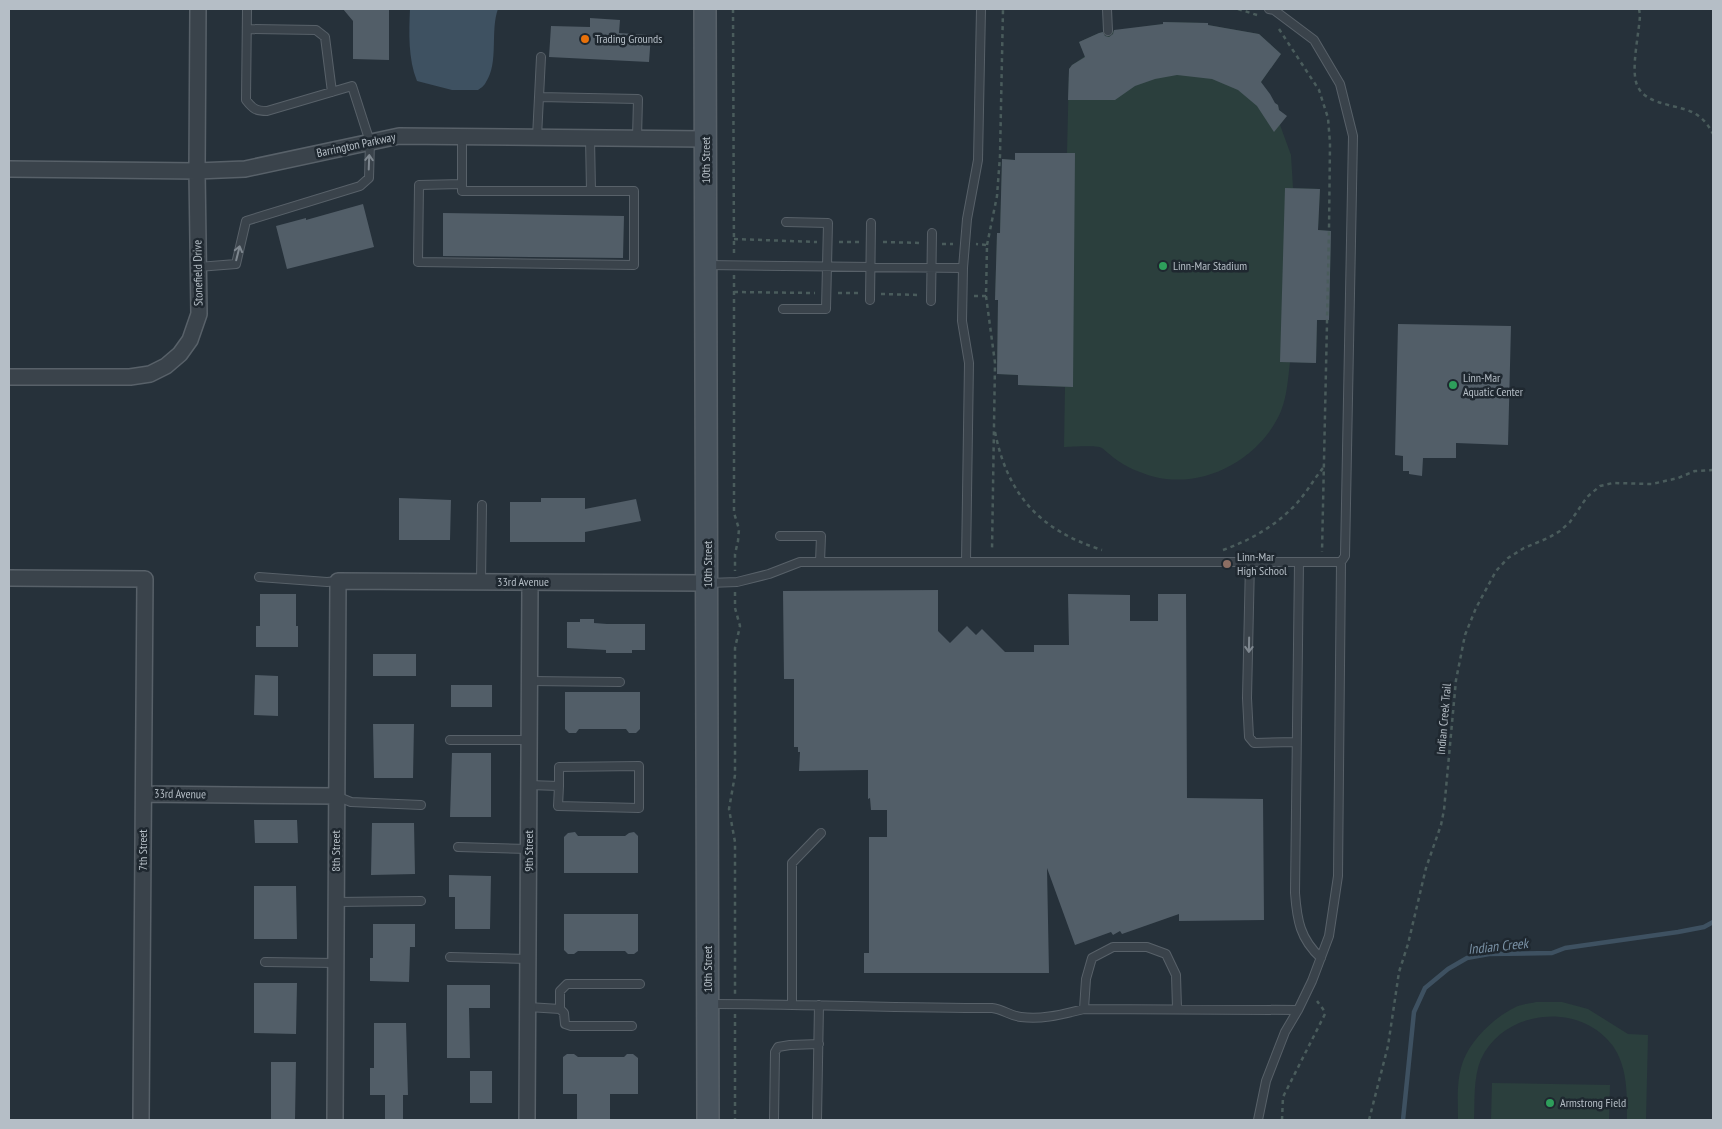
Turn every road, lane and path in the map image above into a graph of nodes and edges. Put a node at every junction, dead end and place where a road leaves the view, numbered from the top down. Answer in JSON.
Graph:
{"nodes":[{"id":1,"x":198,"y":9,"type":"edge"},
{"id":2,"x":247,"y":9,"type":"edge"},
{"id":3,"x":705,"y":9,"type":"edge"},
{"id":4,"x":733,"y":9,"type":"edge"},
{"id":5,"x":981,"y":9,"type":"edge"},
{"id":6,"x":1003,"y":9,"type":"edge"},
{"id":7,"x":1107,"y":9,"type":"edge"},
{"id":8,"x":1238,"y":9,"type":"edge"},
{"id":9,"x":1269,"y":9,"type":"edge"},
{"id":10,"x":1639,"y":9,"type":"edge"},
{"id":11,"x":1261,"y":16,"type":"dead end"},
{"id":12,"x":1274,"y":24,"type":"dead end"},
{"id":13,"x":247,"y":29,"type":"junction"},
{"id":14,"x":1108,"y":31,"type":"dead end"},
{"id":15,"x":541,"y":57,"type":"dead end"},
{"id":16,"x":332,"y":92,"type":"junction"},
{"id":17,"x":539,"y":97,"type":"junction"},
{"id":18,"x":1713,"y":134,"type":"edge"},
{"id":19,"x":462,"y":136,"type":"junction"},
{"id":20,"x":537,"y":137,"type":"junction"},
{"id":21,"x":590,"y":138,"type":"junction"},
{"id":22,"x":637,"y":138,"type":"junction"},
{"id":23,"x":706,"y":139,"type":"junction"},
{"id":24,"x":370,"y":142,"type":"junction"},
{"id":25,"x":9,"y":169,"type":"edge"},
{"id":26,"x":197,"y":171,"type":"junction"},
{"id":27,"x":462,"y":184,"type":"junction"},
{"id":28,"x":591,"y":191,"type":"junction"},
{"id":29,"x":786,"y":222,"type":"dead end"},
{"id":30,"x":871,"y":224,"type":"dead end"},
{"id":31,"x":932,"y":233,"type":"dead end"},
{"id":32,"x":734,"y":239,"type":"junction"},
{"id":33,"x":817,"y":242,"type":"dead end"},
{"id":34,"x":837,"y":242,"type":"dead end"},
{"id":35,"x":861,"y":242,"type":"dead end"},
{"id":36,"x":881,"y":242,"type":"dead end"},
{"id":37,"x":922,"y":243,"type":"dead end"},
{"id":38,"x":942,"y":244,"type":"dead end"},
{"id":39,"x":954,"y":244,"type":"dead end"},
{"id":40,"x":974,"y":244,"type":"dead end"},
{"id":41,"x":987,"y":245,"type":"junction"},
{"id":42,"x":706,"y":265,"type":"junction"},
{"id":43,"x":734,"y":266,"type":"junction"},
{"id":44,"x":827,"y":266,"type":"junction"},
{"id":45,"x":870,"y":266,"type":"junction"},
{"id":46,"x":198,"y":267,"type":"junction"},
{"id":47,"x":932,"y":267,"type":"junction"},
{"id":48,"x":963,"y":268,"type":"junction"},
{"id":49,"x":734,"y":292,"type":"junction"},
{"id":50,"x":818,"y":293,"type":"dead end"},
{"id":51,"x":838,"y":293,"type":"dead end"},
{"id":52,"x":860,"y":293,"type":"dead end"},
{"id":53,"x":880,"y":294,"type":"dead end"},
{"id":54,"x":923,"y":295,"type":"dead end"},
{"id":55,"x":973,"y":296,"type":"dead end"},
{"id":56,"x":986,"y":296,"type":"junction"},
{"id":57,"x":870,"y":300,"type":"dead end"},
{"id":58,"x":931,"y":301,"type":"dead end"},
{"id":59,"x":783,"y":309,"type":"dead end"},
{"id":60,"x":9,"y":377,"type":"edge"},
{"id":61,"x":994,"y":426,"type":"junction"},
{"id":62,"x":1324,"y":467,"type":"junction"},
{"id":63,"x":1713,"y":470,"type":"edge"},
{"id":64,"x":482,"y":505,"type":"dead end"},
{"id":65,"x":780,"y":536,"type":"dead end"},
{"id":66,"x":1103,"y":550,"type":"dead end"},
{"id":67,"x":1221,"y":550,"type":"dead end"},
{"id":68,"x":992,"y":553,"type":"dead end"},
{"id":69,"x":1322,"y":553,"type":"dead end"},
{"id":70,"x":820,"y":562,"type":"junction"},
{"id":71,"x":966,"y":562,"type":"junction"},
{"id":72,"x":1250,"y":562,"type":"junction"},
{"id":73,"x":1298,"y":562,"type":"junction"},
{"id":74,"x":1341,"y":562,"type":"junction"},
{"id":75,"x":259,"y":577,"type":"dead end"},
{"id":76,"x":9,"y":578,"type":"edge"},
{"id":77,"x":338,"y":581,"type":"junction"},
{"id":78,"x":481,"y":582,"type":"junction"},
{"id":79,"x":530,"y":582,"type":"junction"},
{"id":80,"x":735,"y":582,"type":"junction"},
{"id":81,"x":708,"y":583,"type":"junction"},
{"id":82,"x":530,"y":682,"type":"junction"},
{"id":83,"x":620,"y":682,"type":"dead end"},
{"id":84,"x":450,"y":740,"type":"dead end"},
{"id":85,"x":529,"y":740,"type":"junction"},
{"id":86,"x":1296,"y":742,"type":"junction"},
{"id":87,"x":529,"y":785,"type":"junction"},
{"id":88,"x":559,"y":786,"type":"junction"},
{"id":89,"x":144,"y":794,"type":"junction"},
{"id":90,"x":336,"y":796,"type":"junction"},
{"id":91,"x":421,"y":805,"type":"dead end"},
{"id":92,"x":821,"y":833,"type":"dead end"},
{"id":93,"x":458,"y":847,"type":"dead end"},
{"id":94,"x":529,"y":849,"type":"junction"},
{"id":95,"x":421,"y":900,"type":"dead end"},
{"id":96,"x":336,"y":902,"type":"junction"},
{"id":97,"x":450,"y":957,"type":"dead end"},
{"id":98,"x":1321,"y":958,"type":"junction"},
{"id":99,"x":528,"y":959,"type":"junction"},
{"id":100,"x":265,"y":962,"type":"dead end"},
{"id":101,"x":336,"y":963,"type":"junction"},
{"id":102,"x":640,"y":984,"type":"dead end"},
{"id":103,"x":1317,"y":1002,"type":"dead end"},
{"id":104,"x":708,"y":1004,"type":"junction"},
{"id":105,"x":735,"y":1004,"type":"junction"},
{"id":106,"x":792,"y":1004,"type":"junction"},
{"id":107,"x":819,"y":1005,"type":"junction"},
{"id":108,"x":528,"y":1007,"type":"junction"},
{"id":109,"x":560,"y":1008,"type":"junction"},
{"id":110,"x":1177,"y":1008,"type":"junction"},
{"id":111,"x":1084,"y":1009,"type":"junction"},
{"id":112,"x":1298,"y":1010,"type":"junction"},
{"id":113,"x":632,"y":1026,"type":"dead end"},
{"id":114,"x":818,"y":1044,"type":"junction"},
{"id":115,"x":141,"y":1120,"type":"edge"},
{"id":116,"x":335,"y":1120,"type":"edge"},
{"id":117,"x":527,"y":1120,"type":"edge"},
{"id":118,"x":708,"y":1120,"type":"edge"},
{"id":119,"x":735,"y":1120,"type":"edge"},
{"id":120,"x":774,"y":1120,"type":"edge"},
{"id":121,"x":817,"y":1120,"type":"edge"},
{"id":122,"x":1258,"y":1120,"type":"edge"},
{"id":123,"x":1282,"y":1120,"type":"edge"},
{"id":124,"x":1369,"y":1120,"type":"edge"}],
"edges":[{"from":1,"to":26,"type":"street","name":"Stonefield Drive"},
{"from":2,"to":13,"type":"lane"},
{"from":3,"to":23,"type":"street","name":"10th Street"},
{"from":4,"to":32,"type":"path"},
{"from":5,"to":48,"type":"lane"},
{"from":6,"to":41,"type":"path"},
{"from":7,"to":14,"type":"lane"},
{"from":8,"to":11,"type":"path"},
{"from":9,"to":74,"type":"lane"},
{"from":10,"to":18,"type":"path"},
{"from":12,"to":62,"type":"path"},
{"from":13,"to":16,"type":"lane"},
{"from":13,"to":16,"type":"lane"},
{"from":15,"to":17,"type":"lane"},
{"from":16,"to":24,"type":"lane"},
{"from":17,"to":20,"type":"lane"},
{"from":17,"to":22,"type":"lane"},
{"from":19,"to":20,"type":"street","name":"Barrington Parkway"},
{"from":19,"to":24,"type":"street","name":"Barrington Parkway"},
{"from":19,"to":27,"type":"lane"},
{"from":20,"to":21,"type":"street","name":"Barrington Parkway"},
{"from":21,"to":22,"type":"street","name":"Barrington Parkway"},
{"from":21,"to":28,"type":"lane"},
{"from":22,"to":23,"type":"street","name":"Barrington Parkway"},
{"from":23,"to":42,"type":"street","name":"10th Street"},
{"from":24,"to":26,"type":"street","name":"Barrington Parkway"},
{"from":46,"to":24,"type":"lane","one_way":true},
{"from":25,"to":26,"type":"street","name":"Barrington Parkway"},
{"from":26,"to":46,"type":"street","name":"Stonefield Drive"},
{"from":27,"to":28,"type":"lane"},
{"from":27,"to":28,"type":"lane"},
{"from":29,"to":44,"type":"lane"},
{"from":30,"to":45,"type":"lane"},
{"from":31,"to":47,"type":"lane"},
{"from":32,"to":33,"type":"path"},
{"from":32,"to":43,"type":"path"},
{"from":34,"to":35,"type":"path"},
{"from":36,"to":37,"type":"path"},
{"from":38,"to":39,"type":"path"},
{"from":40,"to":41,"type":"path"},
{"from":41,"to":56,"type":"path"},
{"from":42,"to":43,"type":"lane"},
{"from":42,"to":81,"type":"street","name":"10th Street"},
{"from":43,"to":44,"type":"lane"},
{"from":43,"to":49,"type":"path"},
{"from":44,"to":45,"type":"lane"},
{"from":44,"to":59,"type":"lane"},
{"from":45,"to":47,"type":"lane"},
{"from":45,"to":57,"type":"lane"},
{"from":46,"to":60,"type":"street","name":"Stonefield Drive"},
{"from":47,"to":48,"type":"lane"},
{"from":47,"to":58,"type":"lane"},
{"from":48,"to":71,"type":"lane"},
{"from":49,"to":50,"type":"path"},
{"from":49,"to":80,"type":"path"},
{"from":51,"to":52,"type":"path"},
{"from":53,"to":54,"type":"path"},
{"from":55,"to":56,"type":"path"},
{"from":56,"to":61,"type":"path"},
{"from":61,"to":66,"type":"path"},
{"from":61,"to":68,"type":"path"},
{"from":62,"to":67,"type":"path"},
{"from":62,"to":69,"type":"path"},
{"from":63,"to":124,"type":"path","name":"Indian Creek Trail"},
{"from":64,"to":78,"type":"lane"},
{"from":65,"to":70,"type":"lane"},
{"from":70,"to":71,"type":"lane"},
{"from":70,"to":80,"type":"lane"},
{"from":71,"to":72,"type":"lane"},
{"from":72,"to":73,"type":"lane"},
{"from":72,"to":86,"type":"lane","one_way":true},
{"from":73,"to":74,"type":"lane"},
{"from":73,"to":86,"type":"lane"},
{"from":74,"to":98,"type":"lane"},
{"from":75,"to":77,"type":"lane"},
{"from":76,"to":89,"type":"street","name":"7th Street"},
{"from":77,"to":78,"type":"street","name":"33rd Avenue"},
{"from":77,"to":90,"type":"street","name":"8th Street"},
{"from":78,"to":79,"type":"street","name":"33rd Avenue"},
{"from":79,"to":81,"type":"street","name":"33rd Avenue"},
{"from":79,"to":82,"type":"street","name":"9th Street"},
{"from":80,"to":81,"type":"lane"},
{"from":80,"to":105,"type":"path"},
{"from":81,"to":104,"type":"street","name":"10th Street"},
{"from":82,"to":83,"type":"lane"},
{"from":82,"to":85,"type":"street","name":"9th Street"},
{"from":84,"to":85,"type":"lane"},
{"from":85,"to":87,"type":"street","name":"9th Street"},
{"from":86,"to":98,"type":"lane"},
{"from":87,"to":88,"type":"lane"},
{"from":87,"to":94,"type":"street","name":"9th Street"},
{"from":88,"to":88,"type":"lane"},
{"from":89,"to":90,"type":"street","name":"33rd Avenue"},
{"from":89,"to":115,"type":"street","name":"7th Street"},
{"from":90,"to":91,"type":"lane"},
{"from":90,"to":96,"type":"street","name":"8th Street"},
{"from":92,"to":106,"type":"lane"},
{"from":93,"to":94,"type":"lane"},
{"from":94,"to":99,"type":"street","name":"9th Street"},
{"from":95,"to":96,"type":"lane"},
{"from":96,"to":101,"type":"street","name":"8th Street"},
{"from":97,"to":99,"type":"lane"},
{"from":98,"to":112,"type":"lane"},
{"from":99,"to":108,"type":"street","name":"9th Street"},
{"from":100,"to":101,"type":"lane"},
{"from":101,"to":116,"type":"street","name":"8th Street"},
{"from":102,"to":109,"type":"lane"},
{"from":103,"to":123,"type":"path"},
{"from":104,"to":105,"type":"lane"},
{"from":104,"to":118,"type":"street","name":"10th Street"},
{"from":105,"to":106,"type":"lane"},
{"from":105,"to":119,"type":"path"},
{"from":106,"to":107,"type":"lane"},
{"from":107,"to":111,"type":"lane"},
{"from":107,"to":114,"type":"lane"},
{"from":108,"to":109,"type":"lane"},
{"from":108,"to":117,"type":"street","name":"9th Street"},
{"from":109,"to":113,"type":"lane"},
{"from":110,"to":111,"type":"lane"},
{"from":110,"to":111,"type":"lane"},
{"from":110,"to":112,"type":"lane"},
{"from":112,"to":122,"type":"lane"},
{"from":114,"to":120,"type":"lane"},
{"from":114,"to":121,"type":"lane"}]}
